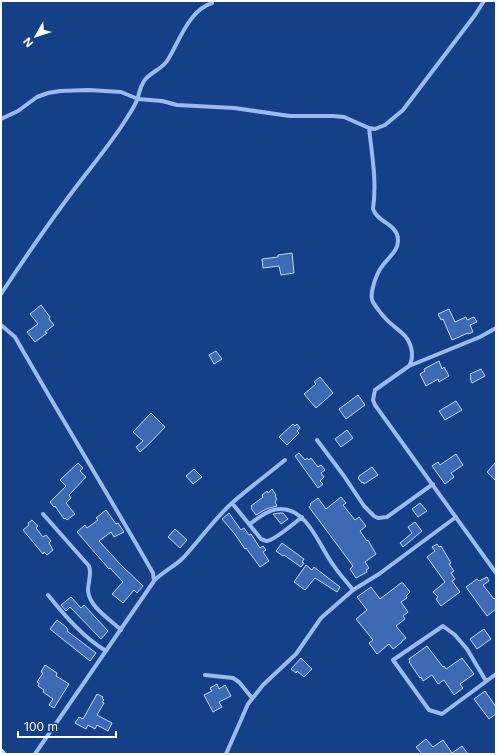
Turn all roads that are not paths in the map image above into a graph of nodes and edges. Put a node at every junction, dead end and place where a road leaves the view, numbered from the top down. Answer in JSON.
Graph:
{"nodes":[{"id":1,"x":484,"y":1,"type":"edge"},
{"id":2,"x":212,"y":3,"type":"dead end"},
{"id":3,"x":138,"y":99,"type":"junction"},
{"id":4,"x":1,"y":119,"type":"edge"},
{"id":5,"x":369,"y":128,"type":"junction"},
{"id":6,"x":1,"y":294,"type":"edge"},
{"id":7,"x":1,"y":325,"type":"edge"},
{"id":8,"x":496,"y":328,"type":"edge"},
{"id":9,"x":409,"y":366,"type":"junction"},
{"id":10,"x":317,"y":440,"type":"dead end"},
{"id":11,"x":286,"y":460,"type":"dead end"},
{"id":12,"x":433,"y":484,"type":"junction"},
{"id":13,"x":232,"y":503,"type":"junction"},
{"id":14,"x":44,"y":514,"type":"dead end"},
{"id":15,"x":302,"y":517,"type":"junction"},
{"id":16,"x":456,"y":517,"type":"junction"},
{"id":17,"x":250,"y":524,"type":"junction"},
{"id":18,"x":496,"y":572,"type":"edge"},
{"id":19,"x":154,"y":581,"type":"junction"},
{"id":20,"x":353,"y":590,"type":"junction"},
{"id":21,"x":48,"y":595,"type":"dead end"},
{"id":22,"x":121,"y":630,"type":"junction"},
{"id":23,"x":106,"y":651,"type":"junction"},
{"id":24,"x":496,"y":674,"type":"edge"},
{"id":25,"x":205,"y":675,"type":"dead end"},
{"id":26,"x":486,"y":681,"type":"junction"},
{"id":27,"x":252,"y":698,"type":"junction"},
{"id":28,"x":35,"y":754,"type":"edge"},
{"id":29,"x":226,"y":754,"type":"edge"}],
"edges":[{"from":1,"to":5,"type":"street"},
{"from":2,"to":3,"type":"street"},
{"from":3,"to":4,"type":"street"},
{"from":3,"to":5,"type":"street"},
{"from":3,"to":6,"type":"street"},
{"from":5,"to":9,"type":"street"},
{"from":7,"to":19,"type":"street"},
{"from":8,"to":9,"type":"street"},
{"from":9,"to":12,"type":"street"},
{"from":10,"to":12,"type":"street"},
{"from":11,"to":13,"type":"street"},
{"from":12,"to":16,"type":"street"},
{"from":13,"to":17,"type":"street"},
{"from":13,"to":19,"type":"street"},
{"from":14,"to":22,"type":"street"},
{"from":15,"to":17,"type":"street"},
{"from":15,"to":17,"type":"street"},
{"from":15,"to":20,"type":"street"},
{"from":16,"to":18,"type":"street"},
{"from":16,"to":20,"type":"street"},
{"from":19,"to":22,"type":"street"},
{"from":20,"to":27,"type":"street"},
{"from":21,"to":23,"type":"street"},
{"from":22,"to":23,"type":"street"},
{"from":23,"to":28,"type":"street"},
{"from":24,"to":26,"type":"street"},
{"from":25,"to":27,"type":"street"},
{"from":26,"to":26,"type":"street"},
{"from":27,"to":29,"type":"street"}]}
